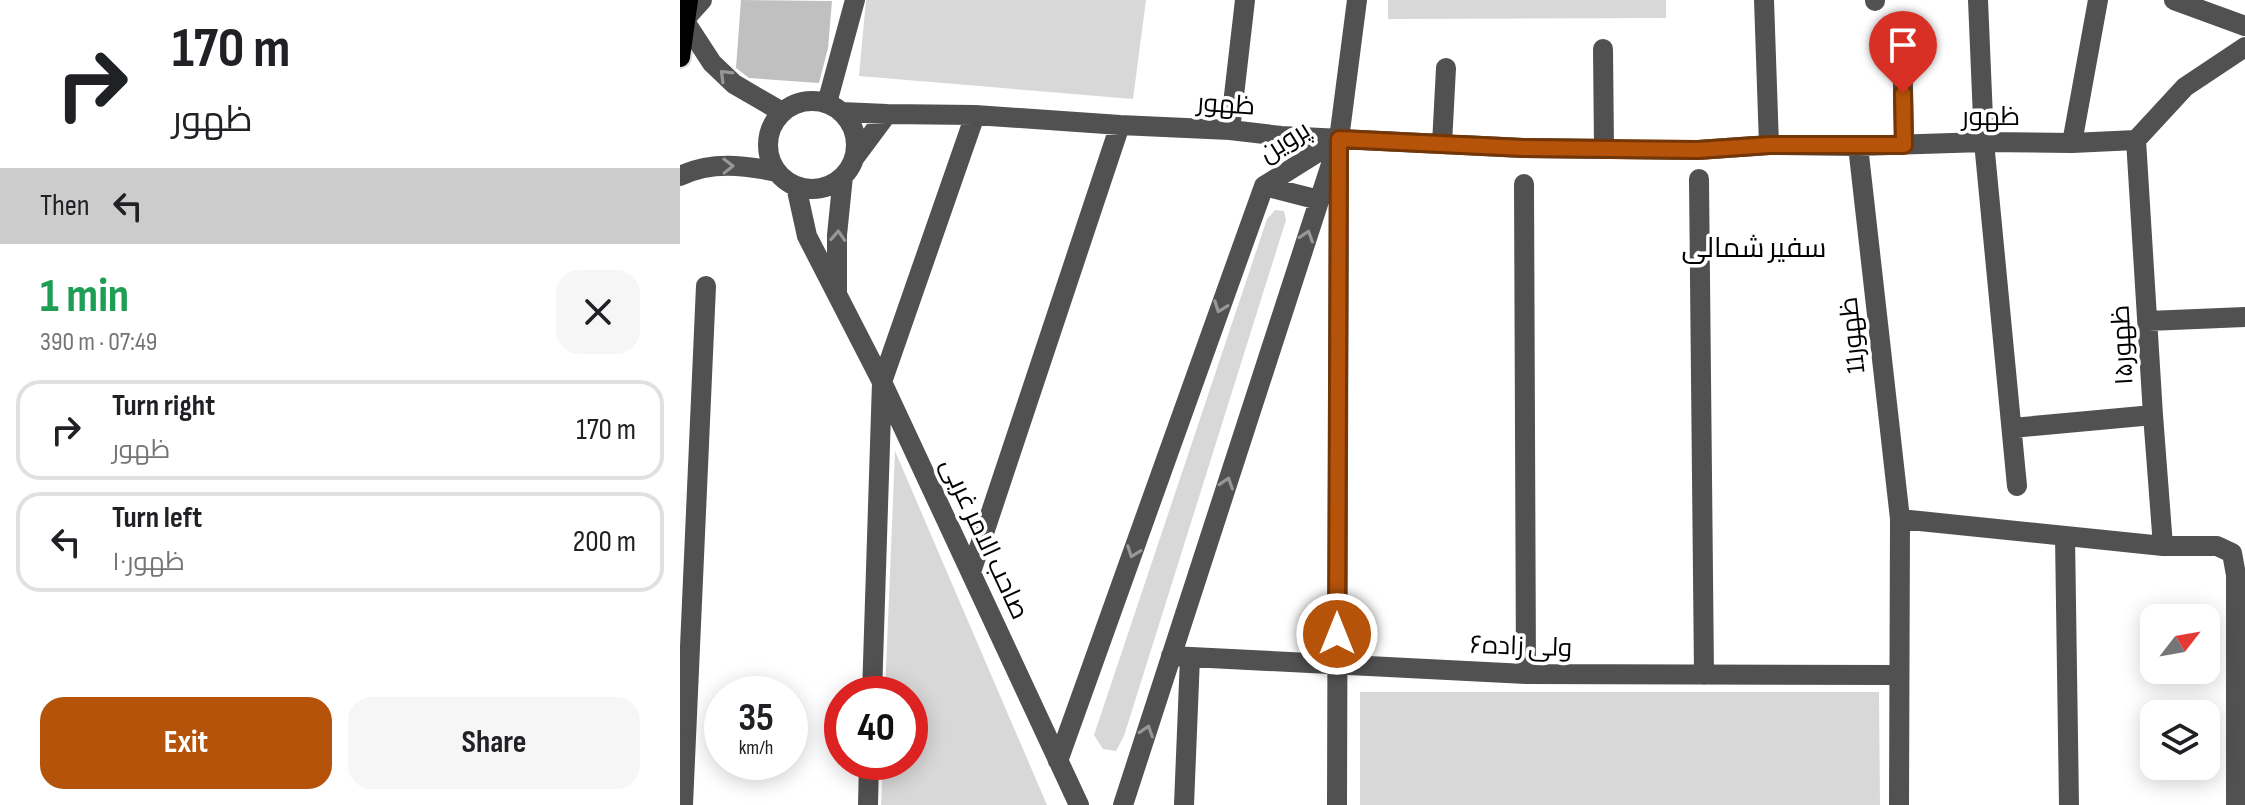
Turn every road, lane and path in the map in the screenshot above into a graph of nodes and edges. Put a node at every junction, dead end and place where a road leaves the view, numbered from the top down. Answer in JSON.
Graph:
{"nodes":[{"id":1,"x":702,"y":0,"type":"edge"},
{"id":2,"x":855,"y":0,"type":"edge"},
{"id":3,"x":1245,"y":0,"type":"edge"},
{"id":4,"x":1357,"y":0,"type":"edge"},
{"id":5,"x":1764,"y":0,"type":"edge"},
{"id":6,"x":1978,"y":0,"type":"edge"},
{"id":7,"x":2098,"y":0,"type":"edge"},
{"id":8,"x":2183,"y":1,"type":"edge"},
{"id":9,"x":686,"y":10,"type":"edge"},
{"id":10,"x":2245,"y":26,"type":"edge"},
{"id":11,"x":1902,"y":29,"type":"dead end"},
{"id":12,"x":2245,"y":47,"type":"edge"},
{"id":13,"x":1603,"y":49,"type":"dead end"},
{"id":14,"x":680,"y":57,"type":"edge"},
{"id":15,"x":1446,"y":68,"type":"dead end"},
{"id":16,"x":834,"y":108,"type":"junction"},
{"id":17,"x":782,"y":112,"type":"junction"},
{"id":18,"x":887,"y":114,"type":"junction"},
{"id":19,"x":975,"y":115,"type":"junction"},
{"id":20,"x":1120,"y":125,"type":"junction"},
{"id":21,"x":1230,"y":130,"type":"junction"},
{"id":22,"x":1339,"y":139,"type":"junction"},
{"id":23,"x":2136,"y":140,"type":"junction"},
{"id":24,"x":1984,"y":142,"type":"junction"},
{"id":25,"x":2072,"y":143,"type":"junction"},
{"id":26,"x":1442,"y":144,"type":"junction"},
{"id":27,"x":1769,"y":145,"type":"junction"},
{"id":28,"x":1904,"y":145,"type":"junction"},
{"id":29,"x":1858,"y":146,"type":"junction"},
{"id":30,"x":1604,"y":148,"type":"junction"},
{"id":31,"x":855,"y":157,"type":"junction"},
{"id":32,"x":777,"y":172,"type":"junction"},
{"id":33,"x":680,"y":176,"type":"edge"},
{"id":34,"x":843,"y":176,"type":"junction"},
{"id":35,"x":1699,"y":179,"type":"dead end"},
{"id":36,"x":1524,"y":184,"type":"dead end"},
{"id":37,"x":796,"y":186,"type":"junction"},
{"id":38,"x":1264,"y":186,"type":"junction"},
{"id":39,"x":1319,"y":200,"type":"junction"},
{"id":40,"x":706,"y":286,"type":"dead end"},
{"id":41,"x":837,"y":296,"type":"junction"},
{"id":42,"x":2245,"y":317,"type":"edge"},
{"id":43,"x":2148,"y":321,"type":"junction"},
{"id":44,"x":882,"y":382,"type":"junction"},
{"id":45,"x":2153,"y":415,"type":"junction"},
{"id":46,"x":2012,"y":428,"type":"junction"},
{"id":47,"x":2017,"y":486,"type":"dead end"},
{"id":48,"x":1900,"y":519,"type":"junction"},
{"id":49,"x":2065,"y":536,"type":"junction"},
{"id":50,"x":2163,"y":546,"type":"junction"},
{"id":51,"x":687,"y":548,"type":"edge"},
{"id":52,"x":971,"y":572,"type":"junction"},
{"id":53,"x":1180,"y":657,"type":"junction"},
{"id":54,"x":1337,"y":665,"type":"junction"},
{"id":55,"x":1526,"y":674,"type":"junction"},
{"id":56,"x":1704,"y":675,"type":"junction"},
{"id":57,"x":1899,"y":675,"type":"junction"},
{"id":58,"x":873,"y":676,"type":"edge"},
{"id":59,"x":2240,"y":757,"type":"edge"},
{"id":60,"x":1058,"y":761,"type":"junction"},
{"id":61,"x":869,"y":780,"type":"edge"},
{"id":62,"x":683,"y":805,"type":"edge"},
{"id":63,"x":868,"y":805,"type":"edge"},
{"id":64,"x":1079,"y":805,"type":"edge"},
{"id":65,"x":1123,"y":805,"type":"edge"},
{"id":66,"x":1184,"y":805,"type":"edge"},
{"id":67,"x":1337,"y":805,"type":"edge"},
{"id":68,"x":1899,"y":805,"type":"edge"},
{"id":69,"x":2069,"y":805,"type":"edge"},
{"id":70,"x":2236,"y":805,"type":"edge"}],
"edges":[{"from":1,"to":9,"type":"street"},
{"from":2,"to":16,"type":"street"},
{"from":3,"to":21,"type":"street"},
{"from":4,"to":22,"type":"street"},
{"from":5,"to":27,"type":"street"},
{"from":6,"to":24,"type":"street"},
{"from":7,"to":25,"type":"street"},
{"from":8,"to":10,"type":"street"},
{"from":9,"to":14,"type":"main road"},
{"from":17,"to":9,"type":"street","one_way":true},
{"from":11,"to":28,"type":"street"},
{"from":12,"to":23,"type":"street"},
{"from":13,"to":30,"type":"street"},
{"from":15,"to":26,"type":"street"},
{"from":16,"to":17,"type":"street"},
{"from":16,"to":18,"type":"street","name":"ظهور"},
{"from":16,"to":31,"type":"street"},
{"from":17,"to":32,"type":"street"},
{"from":18,"to":19,"type":"street","name":"ظهور"},
{"from":18,"to":31,"type":"street"},
{"from":19,"to":20,"type":"street","name":"ظهور"},
{"from":19,"to":44,"type":"street"},
{"from":20,"to":21,"type":"street","name":"ظهور"},
{"from":20,"to":52,"type":"street"},
{"from":21,"to":22,"type":"street","name":"ظهور"},
{"from":22,"to":26,"type":"street","name":"ظهور"},
{"from":22,"to":38,"type":"street","name":"پروین"},
{"from":22,"to":39,"type":"street","name":"پروین"},
{"from":22,"to":54,"type":"street"},
{"from":23,"to":25,"type":"street","name":"ظهور"},
{"from":23,"to":43,"type":"street","name":"ظهور۱۵"},
{"from":24,"to":25,"type":"street","name":"ظهور"},
{"from":24,"to":28,"type":"street","name":"ظهور"},
{"from":24,"to":46,"type":"street"},
{"from":26,"to":30,"type":"street","name":"ظهور"},
{"from":27,"to":29,"type":"street","name":"ظهور"},
{"from":27,"to":30,"type":"street","name":"ظهور"},
{"from":28,"to":29,"type":"street","name":"ظهور"},
{"from":29,"to":48,"type":"street","name":"11ظهور"},
{"from":31,"to":34,"type":"street"},
{"from":33,"to":32,"type":"street","one_way":true},
{"from":32,"to":37,"type":"street"},
{"from":34,"to":37,"type":"street"},
{"from":41,"to":34,"type":"street","one_way":true},
{"from":35,"to":56,"type":"street"},
{"from":36,"to":55,"type":"street"},
{"from":37,"to":41,"type":"street","name":"صاحب الامر غربی"},
{"from":38,"to":39,"type":"street"},
{"from":38,"to":60,"type":"street","name":"پروین","one_way":true},
{"from":53,"to":39,"type":"street","name":"پروین","one_way":true},
{"from":40,"to":51,"type":"street"},
{"from":41,"to":44,"type":"street","name":"صاحب الامر غربی"},
{"from":42,"to":43,"type":"street"},
{"from":43,"to":45,"type":"street","name":"ظهور۱۵"},
{"from":44,"to":52,"type":"street","name":"صاحب الامر غربی"},
{"from":44,"to":58,"type":"street"},
{"from":45,"to":46,"type":"street"},
{"from":45,"to":50,"type":"street","name":"ظهور۱۵"},
{"from":46,"to":47,"type":"street"},
{"from":48,"to":49,"type":"street"},
{"from":48,"to":57,"type":"street","name":"11ظهور"},
{"from":49,"to":50,"type":"street"},
{"from":49,"to":69,"type":"street"},
{"from":50,"to":59,"type":"street"},
{"from":51,"to":62,"type":"street"},
{"from":52,"to":60,"type":"street","name":"صاحب الامر غربی"},
{"from":53,"to":54,"type":"street","name":"ولی زاده۶"},
{"from":65,"to":53,"type":"street","name":"پروین","one_way":true},
{"from":53,"to":66,"type":"street"},
{"from":54,"to":55,"type":"street","name":"ولی زاده۶"},
{"from":54,"to":67,"type":"street"},
{"from":55,"to":56,"type":"street","name":"ولی زاده۶"},
{"from":56,"to":57,"type":"street","name":"ولی زاده۶"},
{"from":57,"to":68,"type":"street","name":"11ظهور"},
{"from":59,"to":70,"type":"street"},
{"from":60,"to":64,"type":"street","name":"صاحب الامر غربی"},
{"from":61,"to":63,"type":"street"}]}
